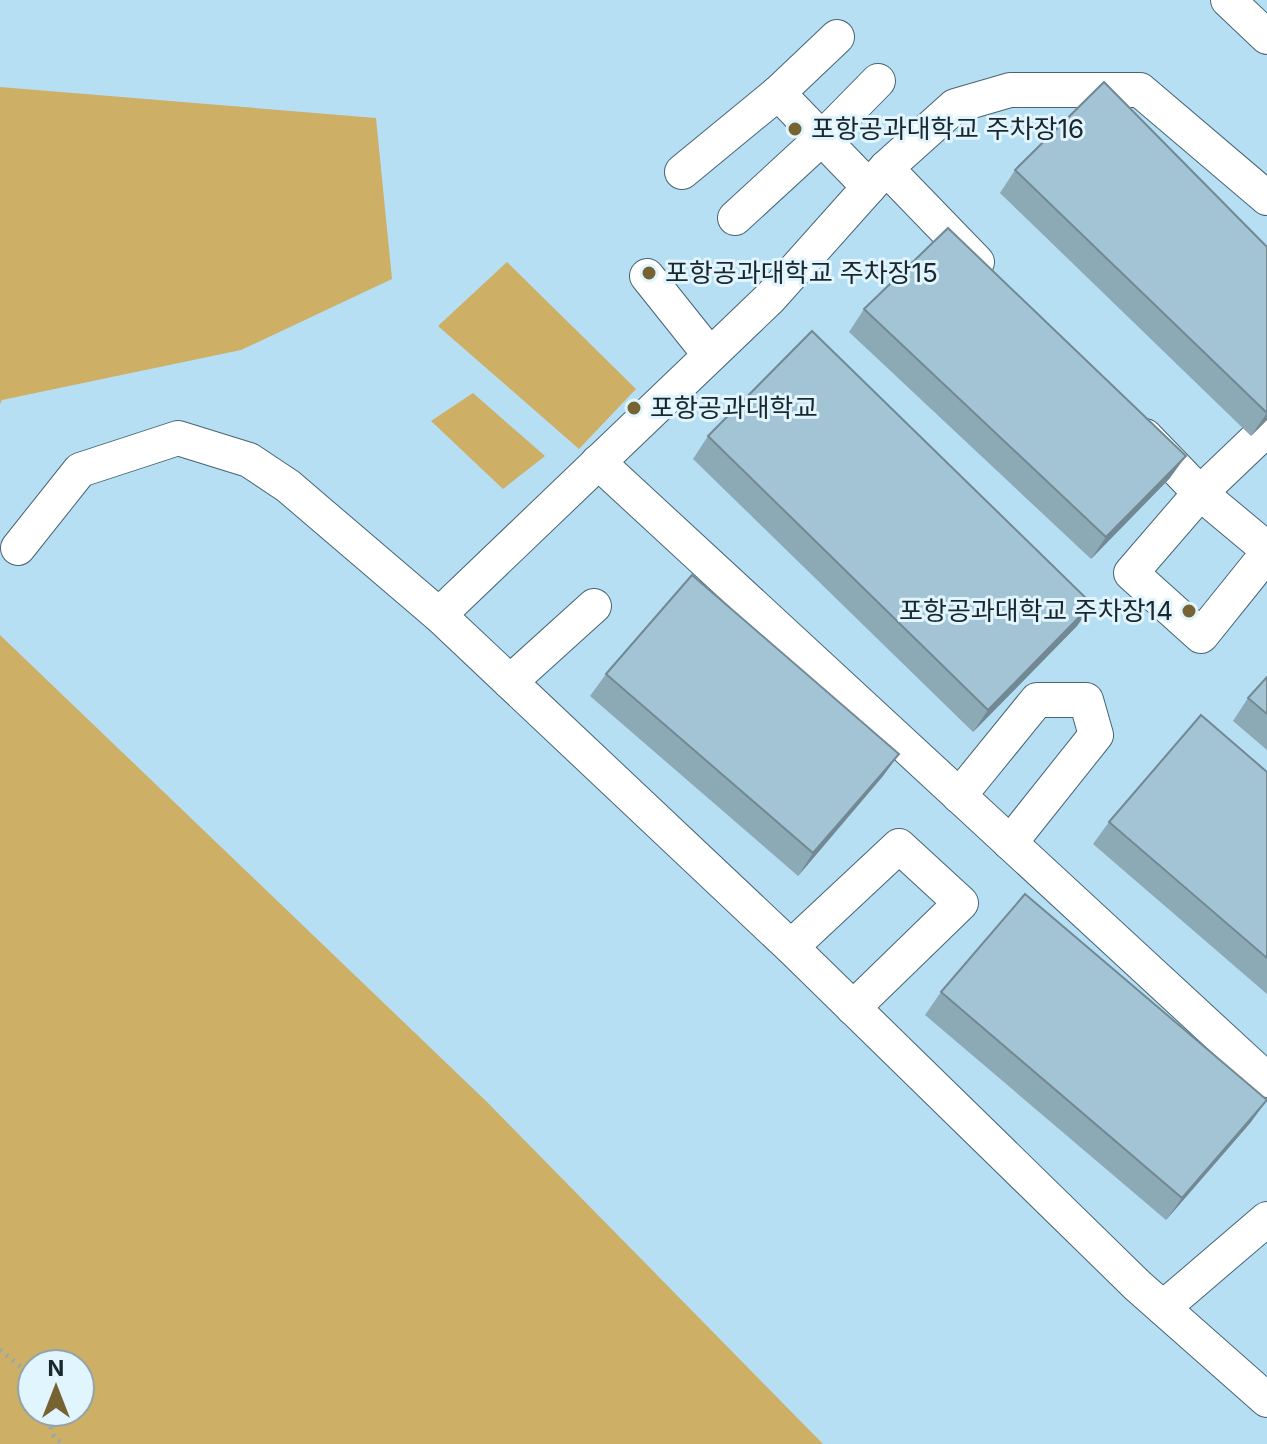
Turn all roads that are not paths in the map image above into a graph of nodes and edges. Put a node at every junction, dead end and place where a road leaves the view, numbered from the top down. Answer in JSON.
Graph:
{"nodes":[{"id":1,"x":1228,"y":0,"type":"edge"},
{"id":2,"x":837,"y":37,"type":"dead end"},
{"id":3,"x":1267,"y":37,"type":"edge"},
{"id":4,"x":878,"y":81,"type":"dead end"},
{"id":5,"x":778,"y":93,"type":"junction"},
{"id":6,"x":822,"y":138,"type":"junction"},
{"id":7,"x":682,"y":172,"type":"dead end"},
{"id":8,"x":878,"y":177,"type":"junction"},
{"id":9,"x":1267,"y":198,"type":"edge"},
{"id":10,"x":735,"y":218,"type":"dead end"},
{"id":11,"x":647,"y":276,"type":"dead end"},
{"id":12,"x":994,"y":280,"type":"edge"},
{"id":13,"x":710,"y":355,"type":"junction"},
{"id":14,"x":1124,"y":414,"type":"edge"},
{"id":15,"x":1267,"y":429,"type":"edge"},
{"id":16,"x":598,"y":462,"type":"junction"},
{"id":17,"x":1200,"y":493,"type":"junction"},
{"id":18,"x":18,"y":548,"type":"dead end"},
{"id":19,"x":1267,"y":551,"type":"edge"},
{"id":20,"x":594,"y":606,"type":"dead end"},
{"id":21,"x":439,"y":615,"type":"junction"},
{"id":22,"x":510,"y":682,"type":"junction"},
{"id":23,"x":959,"y":796,"type":"junction"},
{"id":24,"x":1010,"y":843,"type":"junction"},
{"id":25,"x":791,"y":947,"type":"junction"},
{"id":26,"x":853,"y":1008,"type":"junction"},
{"id":27,"x":1267,"y":1080,"type":"edge"},
{"id":28,"x":1267,"y":1219,"type":"edge"},
{"id":29,"x":1163,"y":1308,"type":"junction"},
{"id":30,"x":1267,"y":1400,"type":"edge"}],
"edges":[{"from":1,"to":3,"type":"street"},
{"from":2,"to":5,"type":"street"},
{"from":4,"to":6,"type":"street"},
{"from":5,"to":6,"type":"street"},
{"from":5,"to":7,"type":"street"},
{"from":6,"to":8,"type":"street"},
{"from":6,"to":10,"type":"street"},
{"from":8,"to":9,"type":"street"},
{"from":8,"to":12,"type":"street"},
{"from":8,"to":13,"type":"street"},
{"from":11,"to":13,"type":"street"},
{"from":13,"to":16,"type":"street"},
{"from":14,"to":17,"type":"street"},
{"from":15,"to":17,"type":"street"},
{"from":16,"to":21,"type":"street"},
{"from":16,"to":23,"type":"street"},
{"from":17,"to":19,"type":"street"},
{"from":17,"to":19,"type":"street"},
{"from":18,"to":21,"type":"street"},
{"from":20,"to":22,"type":"street"},
{"from":21,"to":22,"type":"street"},
{"from":22,"to":25,"type":"street"},
{"from":23,"to":24,"type":"street"},
{"from":23,"to":24,"type":"street"},
{"from":24,"to":27,"type":"street"},
{"from":25,"to":26,"type":"street"},
{"from":25,"to":26,"type":"street"},
{"from":26,"to":29,"type":"street"},
{"from":28,"to":29,"type":"street"},
{"from":29,"to":30,"type":"street"}]}
